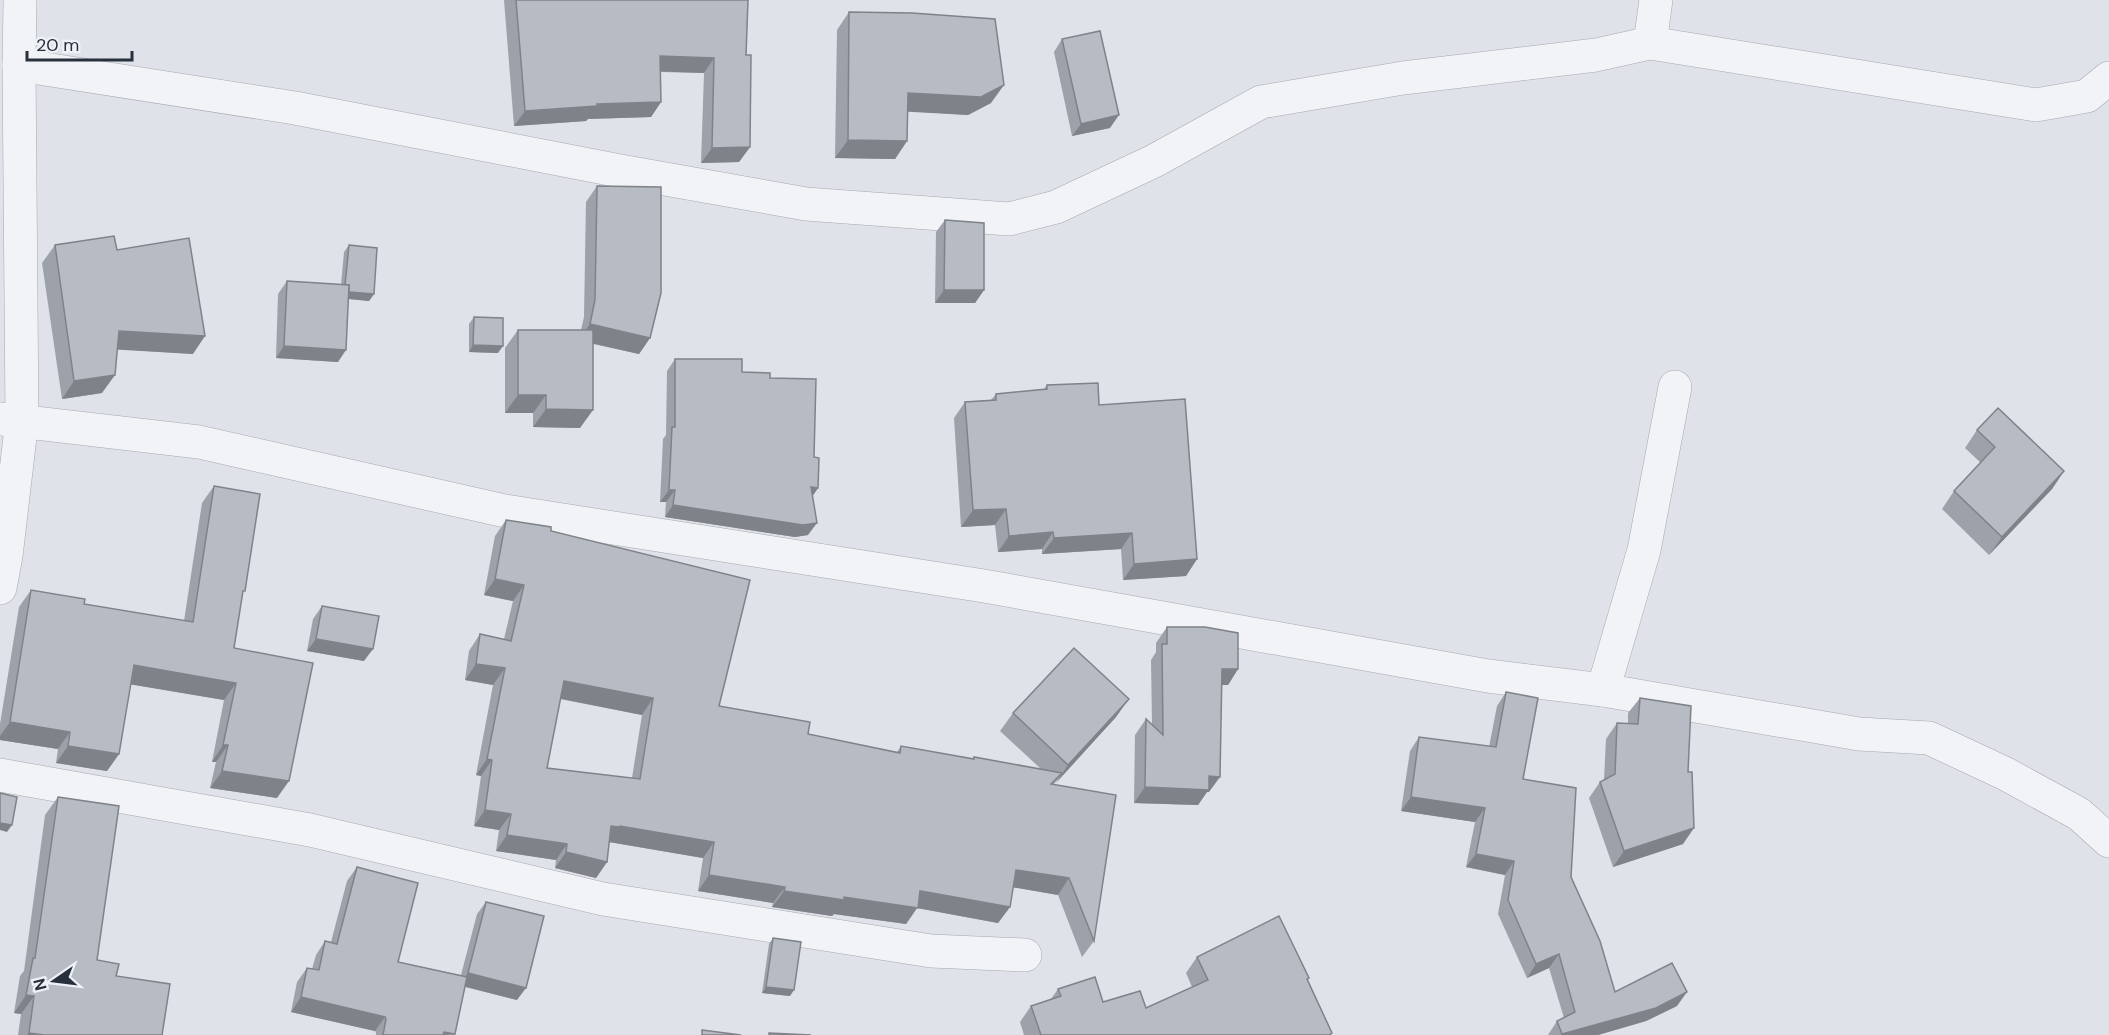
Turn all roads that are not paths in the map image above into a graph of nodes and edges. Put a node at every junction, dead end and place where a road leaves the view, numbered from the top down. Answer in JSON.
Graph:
{"nodes":[{"id":1,"x":20,"y":0,"type":"edge"},
{"id":2,"x":1656,"y":0,"type":"edge"},
{"id":3,"x":1650,"y":43,"type":"junction"},
{"id":4,"x":12,"y":73,"type":"edge"},
{"id":5,"x":2109,"y":78,"type":"edge"},
{"id":6,"x":1675,"y":387,"type":"dead end"},
{"id":7,"x":11,"y":420,"type":"edge"},
{"id":8,"x":0,"y":588,"type":"edge"},
{"id":9,"x":1603,"y":690,"type":"junction"},
{"id":10,"x":0,"y":775,"type":"edge"},
{"id":11,"x":2109,"y":841,"type":"edge"},
{"id":12,"x":1026,"y":955,"type":"dead end"}],
"edges":[{"from":1,"to":4,"type":"street"},
{"from":2,"to":3,"type":"street"},
{"from":3,"to":4,"type":"street"},
{"from":3,"to":5,"type":"street"},
{"from":4,"to":7,"type":"street"},
{"from":6,"to":9,"type":"street"},
{"from":7,"to":8,"type":"street"},
{"from":7,"to":9,"type":"street"},
{"from":9,"to":11,"type":"street"},
{"from":10,"to":12,"type":"street"}]}
